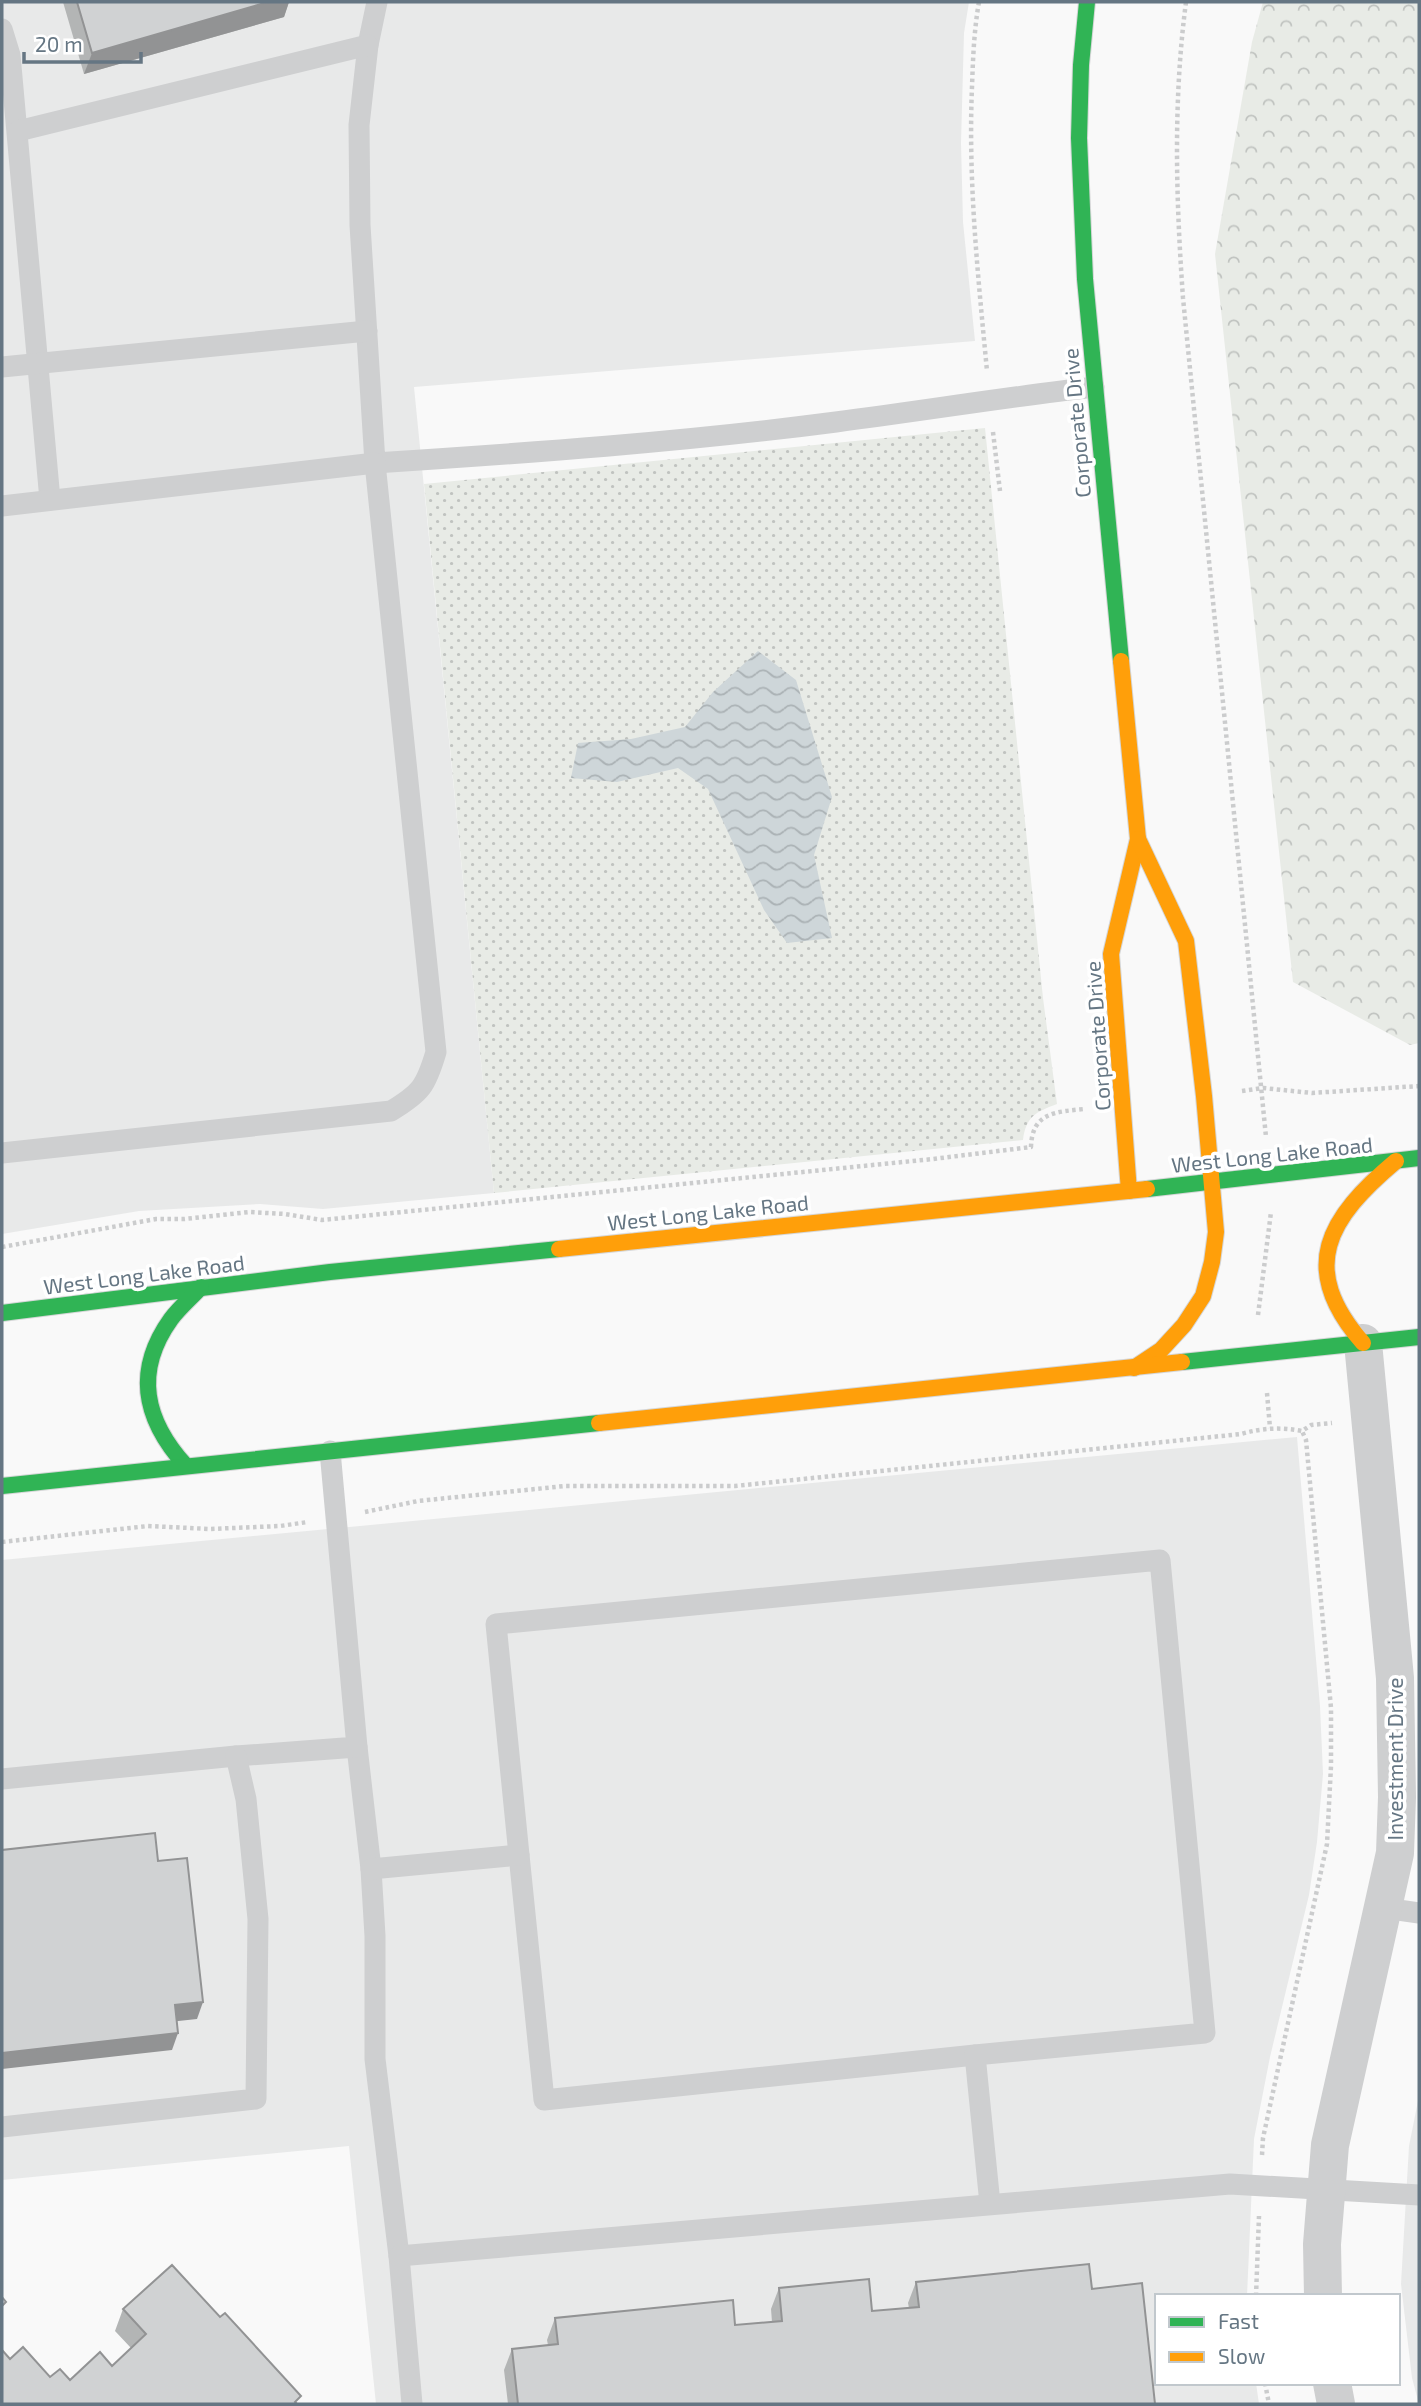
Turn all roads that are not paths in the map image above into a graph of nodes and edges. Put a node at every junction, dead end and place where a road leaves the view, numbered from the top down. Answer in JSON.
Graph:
{"nodes":[{"id":1,"x":377,"y":2,"type":"edge"},
{"id":2,"x":1087,"y":2,"type":"edge"},
{"id":3,"x":2,"y":29,"type":"edge"},
{"id":4,"x":368,"y":45,"type":"junction"},
{"id":5,"x":18,"y":131,"type":"junction"},
{"id":6,"x":366,"y":331,"type":"junction"},
{"id":7,"x":38,"y":362,"type":"junction"},
{"id":8,"x":2,"y":367,"type":"edge"},
{"id":9,"x":1094,"y":387,"type":"junction"},
{"id":10,"x":375,"y":463,"type":"junction"},
{"id":11,"x":50,"y":500,"type":"junction"},
{"id":12,"x":2,"y":506,"type":"edge"},
{"id":13,"x":1138,"y":839,"type":"junction"},
{"id":14,"x":2,"y":1153,"type":"edge"},
{"id":15,"x":1419,"y":1158,"type":"edge"},
{"id":16,"x":1396,"y":1161,"type":"junction"},
{"id":17,"x":1213,"y":1181,"type":"junction"},
{"id":18,"x":1129,"y":1191,"type":"junction"},
{"id":19,"x":201,"y":1287,"type":"junction"},
{"id":20,"x":2,"y":1313,"type":"edge"},
{"id":21,"x":1419,"y":1337,"type":"edge"},
{"id":22,"x":1363,"y":1343,"type":"junction"},
{"id":23,"x":1134,"y":1368,"type":"junction"},
{"id":24,"x":330,"y":1451,"type":"junction"},
{"id":25,"x":186,"y":1466,"type":"junction"},
{"id":26,"x":2,"y":1486,"type":"edge"},
{"id":27,"x":357,"y":1747,"type":"junction"},
{"id":28,"x":236,"y":1756,"type":"junction"},
{"id":29,"x":2,"y":1779,"type":"edge"},
{"id":30,"x":519,"y":1855,"type":"junction"},
{"id":31,"x":371,"y":1869,"type":"junction"},
{"id":32,"x":1402,"y":1910,"type":"edge"},
{"id":33,"x":975,"y":2055,"type":"junction"},
{"id":34,"x":2,"y":2127,"type":"edge"},
{"id":35,"x":1326,"y":2188,"type":"junction"},
{"id":36,"x":1419,"y":2195,"type":"edge"},
{"id":37,"x":990,"y":2204,"type":"junction"},
{"id":38,"x":399,"y":2256,"type":"junction"},
{"id":39,"x":1323,"y":2294,"type":"edge"},
{"id":40,"x":1332,"y":2385,"type":"edge"},
{"id":41,"x":412,"y":2404,"type":"edge"},
{"id":42,"x":1336,"y":2404,"type":"edge"}],
"edges":[{"from":1,"to":4,"type":"lane"},
{"from":2,"to":9,"type":"main road","name":"Corporate Drive"},
{"from":3,"to":5,"type":"lane"},
{"from":4,"to":5,"type":"lane"},
{"from":4,"to":6,"type":"lane"},
{"from":5,"to":7,"type":"lane"},
{"from":6,"to":7,"type":"lane"},
{"from":6,"to":10,"type":"lane"},
{"from":7,"to":8,"type":"lane"},
{"from":7,"to":11,"type":"lane"},
{"from":9,"to":10,"type":"lane"},
{"from":9,"to":13,"type":"main road","name":"Corporate Drive"},
{"from":10,"to":11,"type":"lane"},
{"from":10,"to":14,"type":"lane"},
{"from":11,"to":12,"type":"lane"},
{"from":13,"to":17,"type":"main road","name":"Corporate Drive"},
{"from":13,"to":18,"type":"main road","name":"Corporate Drive"},
{"from":15,"to":16,"type":"main road","name":"West Long Lake Road"},
{"from":16,"to":17,"type":"main road","name":"West Long Lake Road"},
{"from":16,"to":22,"type":"main road"},
{"from":17,"to":18,"type":"main road","name":"West Long Lake Road"},
{"from":17,"to":23,"type":"main road","name":"Corporate Drive"},
{"from":18,"to":19,"type":"main road","name":"West Long Lake Road"},
{"from":19,"to":20,"type":"main road","name":"West Long Lake Road"},
{"from":19,"to":25,"type":"main road"},
{"from":21,"to":22,"type":"main road"},
{"from":22,"to":23,"type":"main road"},
{"from":22,"to":32,"type":"street","name":"Investment Drive"},
{"from":23,"to":24,"type":"main road"},
{"from":24,"to":25,"type":"main road"},
{"from":24,"to":27,"type":"lane"},
{"from":25,"to":26,"type":"main road"},
{"from":27,"to":28,"type":"lane"},
{"from":27,"to":31,"type":"lane"},
{"from":28,"to":29,"type":"lane"},
{"from":28,"to":34,"type":"lane"},
{"from":30,"to":31,"type":"lane"},
{"from":30,"to":33,"type":"lane"},
{"from":30,"to":33,"type":"lane"},
{"from":31,"to":38,"type":"lane"},
{"from":32,"to":35,"type":"street","name":"Investment Drive"},
{"from":33,"to":37,"type":"lane"},
{"from":35,"to":36,"type":"lane"},
{"from":35,"to":37,"type":"lane"},
{"from":35,"to":39,"type":"street","name":"Investment Drive"},
{"from":37,"to":38,"type":"lane"},
{"from":38,"to":41,"type":"lane"},
{"from":40,"to":42,"type":"street"}]}
